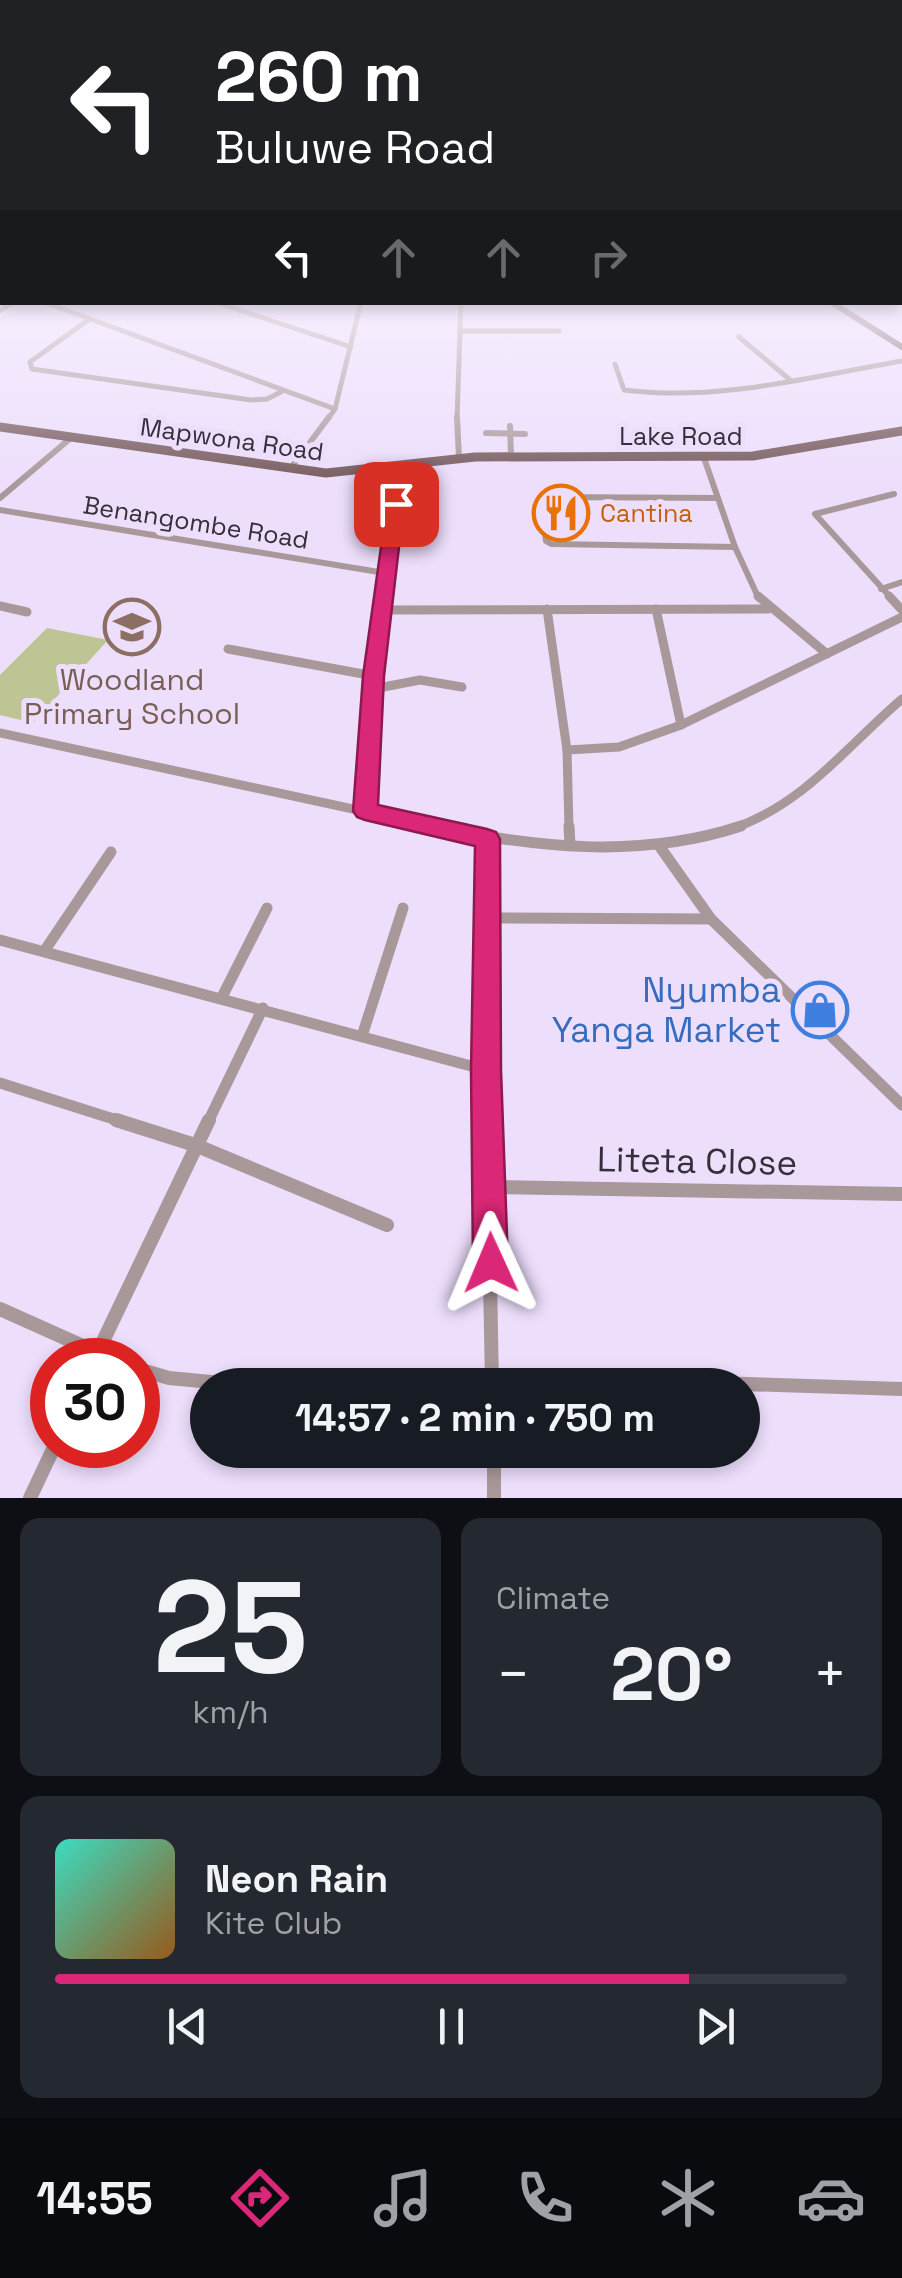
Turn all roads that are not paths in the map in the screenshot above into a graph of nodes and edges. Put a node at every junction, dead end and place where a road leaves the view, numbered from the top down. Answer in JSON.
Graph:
{"nodes":[{"id":1,"x":48,"y":349,"type":"edge"},
{"id":2,"x":165,"y":349,"type":"edge"},
{"id":3,"x":350,"y":349,"type":"edge"},
{"id":4,"x":461,"y":349,"type":"edge"},
{"id":5,"x":754,"y":349,"type":"edge"},
{"id":6,"x":902,"y":362,"type":"edge"},
{"id":7,"x":615,"y":364,"type":"dead end"},
{"id":8,"x":789,"y":379,"type":"junction"},
{"id":9,"x":281,"y":392,"type":"junction"},
{"id":10,"x":334,"y":409,"type":"junction"},
{"id":11,"x":0,"y":426,"type":"edge"},
{"id":12,"x":510,"y":430,"type":"junction"},
{"id":13,"x":902,"y":431,"type":"edge"},
{"id":14,"x":486,"y":434,"type":"dead end"},
{"id":15,"x":525,"y":434,"type":"dead end"},
{"id":16,"x":72,"y":437,"type":"junction"},
{"id":17,"x":511,"y":456,"type":"junction"},
{"id":18,"x":459,"y":458,"type":"junction"},
{"id":19,"x":704,"y":458,"type":"junction"},
{"id":20,"x":398,"y":467,"type":"junction"},
{"id":21,"x":290,"y":469,"type":"junction"},
{"id":22,"x":894,"y":494,"type":"dead end"},
{"id":23,"x":0,"y":498,"type":"edge"},
{"id":24,"x":716,"y":498,"type":"junction"},
{"id":25,"x":0,"y":510,"type":"edge"},
{"id":26,"x":735,"y":547,"type":"junction"},
{"id":27,"x":386,"y":573,"type":"junction"},
{"id":28,"x":902,"y":582,"type":"edge"},
{"id":29,"x":881,"y":589,"type":"junction"},
{"id":30,"x":0,"y":606,"type":"edge"},
{"id":31,"x":547,"y":609,"type":"junction"},
{"id":32,"x":768,"y":609,"type":"junction"},
{"id":33,"x":383,"y":610,"type":"junction"},
{"id":34,"x":656,"y":610,"type":"junction"},
{"id":35,"x":27,"y":612,"type":"dead end"},
{"id":36,"x":902,"y":614,"type":"edge"},
{"id":37,"x":228,"y":649,"type":"dead end"},
{"id":38,"x":827,"y":654,"type":"junction"},
{"id":39,"x":374,"y":676,"type":"junction"},
{"id":40,"x":462,"y":687,"type":"dead end"},
{"id":41,"x":373,"y":689,"type":"junction"},
{"id":42,"x":902,"y":699,"type":"edge"},
{"id":43,"x":681,"y":725,"type":"junction"},
{"id":44,"x":0,"y":733,"type":"edge"},
{"id":45,"x":567,"y":750,"type":"junction"},
{"id":46,"x":365,"y":811,"type":"junction"},
{"id":47,"x":487,"y":839,"type":"junction"},
{"id":48,"x":570,"y":845,"type":"junction"},
{"id":49,"x":660,"y":847,"type":"junction"},
{"id":50,"x":111,"y":852,"type":"dead end"},
{"id":51,"x":267,"y":908,"type":"dead end"},
{"id":52,"x":403,"y":908,"type":"dead end"},
{"id":53,"x":485,"y":918,"type":"junction"},
{"id":54,"x":710,"y":919,"type":"junction"},
{"id":55,"x":0,"y":940,"type":"edge"},
{"id":56,"x":46,"y":950,"type":"junction"},
{"id":57,"x":222,"y":997,"type":"junction"},
{"id":58,"x":263,"y":1008,"type":"junction"},
{"id":59,"x":362,"y":1036,"type":"junction"},
{"id":60,"x":486,"y":1070,"type":"junction"},
{"id":61,"x":0,"y":1083,"type":"edge"},
{"id":62,"x":902,"y":1105,"type":"edge"},
{"id":63,"x":195,"y":1144,"type":"junction"},
{"id":64,"x":490,"y":1187,"type":"junction"},
{"id":65,"x":902,"y":1194,"type":"edge"},
{"id":66,"x":387,"y":1225,"type":"dead end"},
{"id":67,"x":0,"y":1309,"type":"edge"},
{"id":68,"x":58,"y":1338,"type":"edge"},
{"id":69,"x":105,"y":1338,"type":"edge"},
{"id":70,"x":492,"y":1368,"type":"edge"},
{"id":71,"x":160,"y":1375,"type":"edge"},
{"id":72,"x":190,"y":1380,"type":"edge"},
{"id":73,"x":760,"y":1386,"type":"edge"},
{"id":74,"x":902,"y":1389,"type":"edge"},
{"id":75,"x":44,"y":1468,"type":"edge"},
{"id":76,"x":494,"y":1468,"type":"edge"},
{"id":77,"x":30,"y":1498,"type":"edge"},
{"id":78,"x":494,"y":1498,"type":"edge"}],
"edges":[{"from":1,"to":9,"type":"street"},
{"from":2,"to":9,"type":"street"},
{"from":3,"to":10,"type":"street"},
{"from":4,"to":18,"type":"street"},
{"from":5,"to":8,"type":"street"},
{"from":6,"to":8,"type":"street"},
{"from":7,"to":8,"type":"street"},
{"from":9,"to":10,"type":"street"},
{"from":10,"to":21,"type":"street"},
{"from":11,"to":16,"type":"main road","name":"Mapwona Road"},
{"from":12,"to":14,"type":"street"},
{"from":12,"to":15,"type":"street"},
{"from":12,"to":17,"type":"street"},
{"from":13,"to":19,"type":"main road","name":"Lake Road"},
{"from":16,"to":21,"type":"main road","name":"Mapwona Road"},
{"from":16,"to":23,"type":"street"},
{"from":17,"to":18,"type":"main road","name":"Lake Road"},
{"from":17,"to":19,"type":"main road","name":"Lake Road"},
{"from":18,"to":20,"type":"main road","name":"Mapwona Road"},
{"from":19,"to":24,"type":"street"},
{"from":20,"to":21,"type":"main road","name":"Mapwona Road"},
{"from":20,"to":27,"type":"street"},
{"from":22,"to":29,"type":"street"},
{"from":24,"to":26,"type":"street"},
{"from":24,"to":26,"type":"street"},
{"from":25,"to":27,"type":"street","name":"Benangombe Road"},
{"from":26,"to":32,"type":"street"},
{"from":27,"to":33,"type":"street"},
{"from":28,"to":29,"type":"street"},
{"from":29,"to":36,"type":"street"},
{"from":30,"to":35,"type":"street"},
{"from":31,"to":33,"type":"street"},
{"from":31,"to":34,"type":"street"},
{"from":31,"to":45,"type":"street"},
{"from":32,"to":34,"type":"street"},
{"from":32,"to":38,"type":"street"},
{"from":33,"to":39,"type":"street"},
{"from":34,"to":43,"type":"street"},
{"from":36,"to":38,"type":"street"},
{"from":37,"to":39,"type":"street"},
{"from":38,"to":43,"type":"street"},
{"from":39,"to":41,"type":"street"},
{"from":40,"to":41,"type":"street"},
{"from":41,"to":46,"type":"street"},
{"from":42,"to":49,"type":"street"},
{"from":43,"to":45,"type":"street"},
{"from":44,"to":46,"type":"street"},
{"from":45,"to":48,"type":"street"},
{"from":46,"to":47,"type":"street"},
{"from":47,"to":48,"type":"street"},
{"from":47,"to":53,"type":"street"},
{"from":48,"to":49,"type":"street"},
{"from":49,"to":54,"type":"street"},
{"from":50,"to":56,"type":"street"},
{"from":51,"to":57,"type":"street"},
{"from":52,"to":59,"type":"street"},
{"from":53,"to":54,"type":"street"},
{"from":53,"to":60,"type":"street"},
{"from":54,"to":62,"type":"street"},
{"from":55,"to":56,"type":"street"},
{"from":56,"to":57,"type":"street"},
{"from":57,"to":58,"type":"street"},
{"from":58,"to":59,"type":"street"},
{"from":58,"to":63,"type":"street"},
{"from":59,"to":60,"type":"street"},
{"from":60,"to":64,"type":"street"},
{"from":61,"to":63,"type":"street"},
{"from":63,"to":66,"type":"street"},
{"from":63,"to":69,"type":"street"},
{"from":64,"to":65,"type":"street","name":"Liteta Close"},
{"from":64,"to":70,"type":"street"},
{"from":67,"to":68,"type":"street"},
{"from":71,"to":72,"type":"street"},
{"from":73,"to":74,"type":"street"},
{"from":75,"to":77,"type":"street"},
{"from":76,"to":78,"type":"street"}]}
